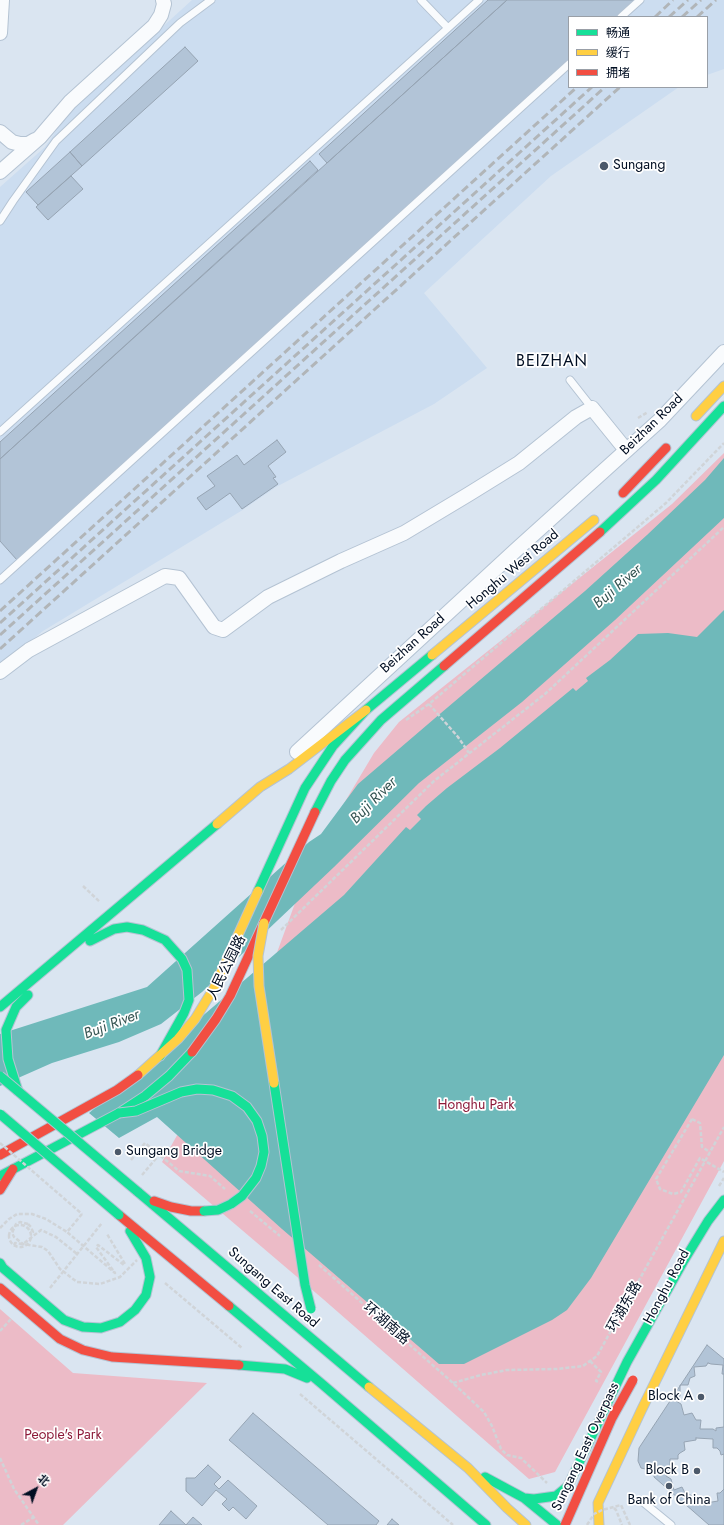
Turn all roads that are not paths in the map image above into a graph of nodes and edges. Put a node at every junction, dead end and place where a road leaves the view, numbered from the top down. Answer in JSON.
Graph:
{"nodes":[{"id":1,"x":2,"y":0,"type":"edge"},
{"id":2,"x":163,"y":0,"type":"edge"},
{"id":3,"x":211,"y":0,"type":"edge"},
{"id":4,"x":421,"y":0,"type":"edge"},
{"id":5,"x":479,"y":0,"type":"edge"},
{"id":6,"x":640,"y":0,"type":"edge"},
{"id":7,"x":622,"y":16,"type":"edge"},
{"id":8,"x":448,"y":28,"type":"junction"},
{"id":9,"x":0,"y":33,"type":"edge"},
{"id":10,"x":568,"y":65,"type":"edge"},
{"id":11,"x":0,"y":132,"type":"edge"},
{"id":12,"x":40,"y":137,"type":"junction"},
{"id":13,"x":0,"y":172,"type":"edge"},
{"id":14,"x":0,"y":221,"type":"edge"},
{"id":15,"x":724,"y":352,"type":"edge"},
{"id":16,"x":570,"y":380,"type":"dead end"},
{"id":17,"x":724,"y":386,"type":"edge"},
{"id":18,"x":724,"y":406,"type":"edge"},
{"id":19,"x":592,"y":408,"type":"junction"},
{"id":20,"x":692,"y":420,"type":"dead end"},
{"id":21,"x":0,"y":432,"type":"edge"},
{"id":22,"x":671,"y":443,"type":"dead end"},
{"id":23,"x":626,"y":450,"type":"junction"},
{"id":24,"x":615,"y":500,"type":"dead end"},
{"id":25,"x":600,"y":514,"type":"dead end"},
{"id":26,"x":0,"y":580,"type":"edge"},
{"id":27,"x":0,"y":672,"type":"edge"},
{"id":28,"x":366,"y":710,"type":"junction"},
{"id":29,"x":316,"y":771,"type":"joint"},
{"id":30,"x":331,"y":781,"type":"joint"},
{"id":31,"x":260,"y":787,"type":"junction"},
{"id":32,"x":264,"y":923,"type":"junction"},
{"id":33,"x":60,"y":962,"type":"junction"},
{"id":34,"x":0,"y":1007,"type":"edge"},
{"id":35,"x":160,"y":1056,"type":"junction"},
{"id":36,"x":0,"y":1076,"type":"edge"},
{"id":37,"x":18,"y":1091,"type":"junction"},
{"id":38,"x":119,"y":1113,"type":"junction"},
{"id":39,"x":0,"y":1114,"type":"edge"},
{"id":40,"x":0,"y":1155,"type":"edge"},
{"id":41,"x":13,"y":1169,"type":"junction"},
{"id":42,"x":0,"y":1176,"type":"edge"},
{"id":43,"x":0,"y":1190,"type":"edge"},
{"id":44,"x":147,"y":1198,"type":"junction"},
{"id":45,"x":724,"y":1200,"type":"edge"},
{"id":46,"x":724,"y":1207,"type":"edge"},
{"id":47,"x":119,"y":1215,"type":"junction"},
{"id":48,"x":714,"y":1229,"type":"dead end"},
{"id":49,"x":724,"y":1240,"type":"edge"},
{"id":50,"x":0,"y":1263,"type":"edge"},
{"id":51,"x":0,"y":1288,"type":"edge"},
{"id":52,"x":315,"y":1318,"type":"dead end"},
{"id":53,"x":669,"y":1332,"type":"dead end"},
{"id":54,"x":320,"y":1335,"type":"dead end"},
{"id":55,"x":333,"y":1358,"type":"junction"},
{"id":56,"x":322,"y":1384,"type":"junction"},
{"id":57,"x":629,"y":1407,"type":"dead end"},
{"id":58,"x":611,"y":1444,"type":"dead end"},
{"id":59,"x":468,"y":1468,"type":"junction"},
{"id":60,"x":595,"y":1479,"type":"dead end"},
{"id":61,"x":568,"y":1486,"type":"junction"},
{"id":62,"x":524,"y":1498,"type":"junction"},
{"id":63,"x":643,"y":1502,"type":"dead end"},
{"id":64,"x":598,"y":1503,"type":"junction"},
{"id":65,"x":592,"y":1510,"type":"dead end"},
{"id":66,"x":578,"y":1515,"type":"dead end"},
{"id":67,"x":483,"y":1523,"type":"edge"},
{"id":68,"x":526,"y":1525,"type":"edge"},
{"id":69,"x":557,"y":1525,"type":"edge"},
{"id":70,"x":565,"y":1525,"type":"edge"},
{"id":71,"x":600,"y":1525,"type":"edge"},
{"id":72,"x":671,"y":1525,"type":"edge"}],
"edges":[{"from":1,"to":9,"type":"street"},
{"from":2,"to":12,"type":"street"},
{"from":3,"to":14,"type":"lane"},
{"from":4,"to":8,"type":"lane"},
{"from":5,"to":8,"type":"lane"},
{"from":6,"to":7,"type":"lane"},
{"from":8,"to":21,"type":"lane"},
{"from":10,"to":26,"type":"lane"},
{"from":11,"to":12,"type":"street"},
{"from":12,"to":13,"type":"street"},
{"from":15,"to":23,"type":"street","name":"Beizhan Road"},
{"from":16,"to":19,"type":"lane"},
{"from":17,"to":20,"type":"main road"},
{"from":18,"to":30,"type":"main road","name":"Honghu West Road"},
{"from":19,"to":23,"type":"street"},
{"from":19,"to":27,"type":"street"},
{"from":22,"to":24,"type":"main road"},
{"from":23,"to":31,"type":"street","name":"Beizhan Road"},
{"from":25,"to":28,"type":"main road","name":"Honghu West Road"},
{"from":28,"to":29,"type":"main road","name":"Honghu West Road"},
{"from":28,"to":31,"type":"main road"},
{"from":29,"to":35,"type":"main road","name":"人民公园路"},
{"from":30,"to":32,"type":"main road","name":"人民公园路"},
{"from":31,"to":33,"type":"main road"},
{"from":32,"to":38,"type":"main road","name":"人民公园路","bridge":true},
{"from":32,"to":52,"type":"main road","bridge":true},
{"from":33,"to":34,"type":"main road"},
{"from":33,"to":35,"type":"main road"},
{"from":33,"to":37,"type":"main road"},
{"from":35,"to":40,"type":"main road","name":"人民公园路"},
{"from":36,"to":37,"type":"main road","name":"Sungang East Road","bridge":true},
{"from":37,"to":44,"type":"main road","name":"Sungang East Road","bridge":true},
{"from":38,"to":41,"type":"main road","name":"人民公园路"},
{"from":38,"to":44,"type":"main road","bridge":true},
{"from":39,"to":47,"type":"main road","bridge":true},
{"from":41,"to":42,"type":"main road","name":"人民公园路"},
{"from":41,"to":43,"type":"main road"},
{"from":44,"to":55,"type":"main road","name":"Sungang East Road"},
{"from":45,"to":61,"type":"main road"},
{"from":46,"to":48,"type":"main road"},
{"from":47,"to":50,"type":"main road"},
{"from":47,"to":56,"type":"main road"},
{"from":49,"to":53,"type":"main road","name":"Honghu Road"},
{"from":49,"to":64,"type":"main road"},
{"from":51,"to":56,"type":"main road"},
{"from":54,"to":55,"type":"main road"},
{"from":55,"to":59,"type":"main road","name":"Sungang East Road"},
{"from":56,"to":67,"type":"main road"},
{"from":57,"to":70,"type":"main road","name":"Sungang East Overpass","bridge":true},
{"from":58,"to":60,"type":"main road","name":"Sungang East Overpass"},
{"from":59,"to":62,"type":"main road"},
{"from":59,"to":68,"type":"main road","name":"Sungang East Road"},
{"from":61,"to":62,"type":"main road"},
{"from":61,"to":66,"type":"main road"},
{"from":62,"to":69,"type":"main road"},
{"from":63,"to":72,"type":"lane"},
{"from":64,"to":65,"type":"main road"},
{"from":64,"to":71,"type":"main road"}]}
